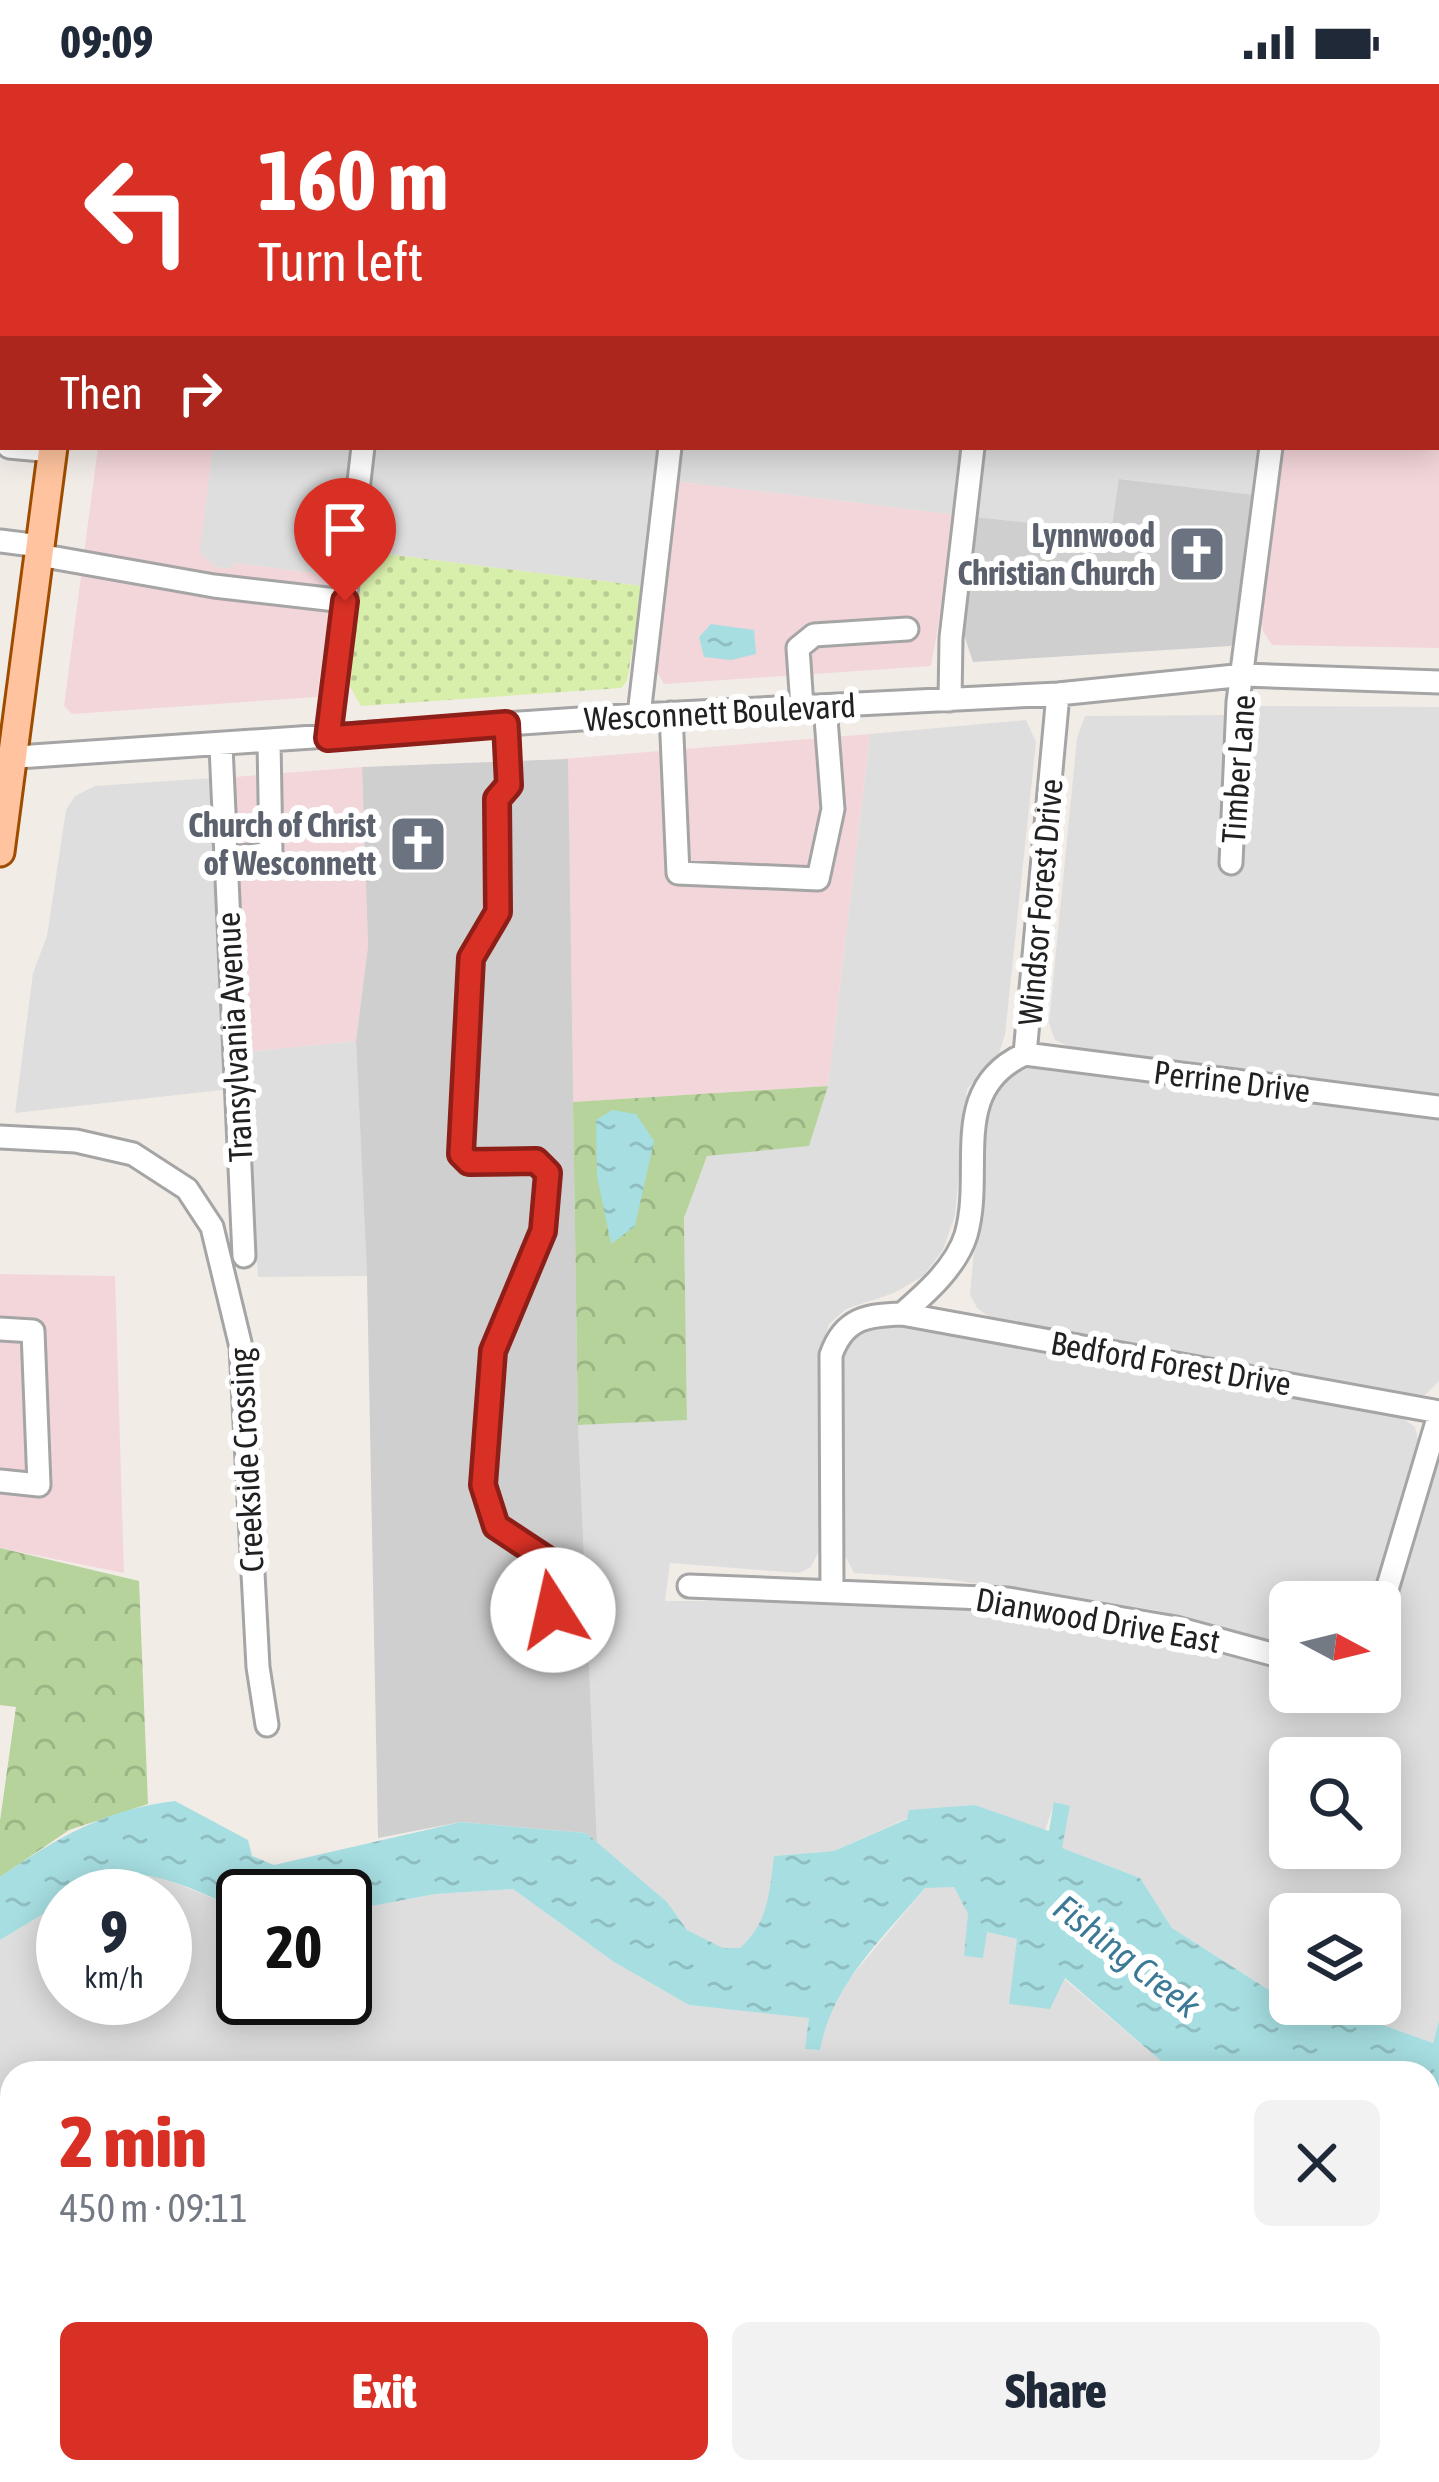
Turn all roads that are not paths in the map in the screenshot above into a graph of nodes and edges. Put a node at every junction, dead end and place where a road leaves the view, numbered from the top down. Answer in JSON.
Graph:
{"nodes":[{"id":1,"x":53,"y":450,"type":"edge"},
{"id":2,"x":363,"y":450,"type":"edge"},
{"id":3,"x":670,"y":450,"type":"edge"},
{"id":4,"x":974,"y":450,"type":"edge"},
{"id":5,"x":1271,"y":450,"type":"edge"},
{"id":6,"x":0,"y":541,"type":"edge"},
{"id":7,"x":40,"y":550,"type":"junction"},
{"id":8,"x":345,"y":601,"type":"junction"},
{"id":9,"x":907,"y":629,"type":"dead end"},
{"id":10,"x":1245,"y":675,"type":"junction"},
{"id":11,"x":1439,"y":682,"type":"edge"},
{"id":12,"x":12,"y":683,"type":"edge"},
{"id":13,"x":1058,"y":694,"type":"junction"},
{"id":14,"x":950,"y":700,"type":"junction"},
{"id":15,"x":825,"y":706,"type":"junction"},
{"id":16,"x":802,"y":707,"type":"junction"},
{"id":17,"x":670,"y":713,"type":"junction"},
{"id":18,"x":639,"y":715,"type":"junction"},
{"id":19,"x":506,"y":724,"type":"junction"},
{"id":20,"x":328,"y":738,"type":"junction"},
{"id":21,"x":269,"y":742,"type":"junction"},
{"id":22,"x":221,"y":746,"type":"junction"},
{"id":23,"x":7,"y":757,"type":"edge"},
{"id":24,"x":0,"y":852,"type":"edge"},
{"id":25,"x":226,"y":859,"type":"junction"},
{"id":26,"x":1231,"y":863,"type":"dead end"},
{"id":27,"x":1025,"y":1054,"type":"junction"},
{"id":28,"x":1439,"y":1107,"type":"edge"},
{"id":29,"x":0,"y":1137,"type":"edge"},
{"id":30,"x":244,"y":1256,"type":"dead end"},
{"id":31,"x":902,"y":1314,"type":"junction"},
{"id":32,"x":0,"y":1329,"type":"edge"},
{"id":33,"x":1439,"y":1413,"type":"edge"},
{"id":34,"x":0,"y":1481,"type":"edge"},
{"id":35,"x":1389,"y":1581,"type":"edge"},
{"id":36,"x":689,"y":1586,"type":"dead end"},
{"id":37,"x":832,"y":1588,"type":"junction"},
{"id":38,"x":550,"y":1623,"type":"dead end"},
{"id":39,"x":1269,"y":1652,"type":"edge"},
{"id":40,"x":267,"y":1725,"type":"dead end"}],
"edges":[{"from":1,"to":7,"type":"main road"},
{"from":2,"to":8,"type":"street"},
{"from":3,"to":18,"type":"street"},
{"from":4,"to":14,"type":"street"},
{"from":5,"to":10,"type":"street","name":"Timber Lane"},
{"from":6,"to":7,"type":"street"},
{"from":7,"to":8,"type":"street"},
{"from":7,"to":12,"type":"main road"},
{"from":8,"to":20,"type":"street"},
{"from":9,"to":16,"type":"street"},
{"from":10,"to":11,"type":"street","name":"Wesconnett Boulevard"},
{"from":10,"to":13,"type":"street","name":"Wesconnett Boulevard"},
{"from":10,"to":26,"type":"street","name":"Timber Lane"},
{"from":12,"to":23,"type":"main road"},
{"from":13,"to":14,"type":"street","name":"Wesconnett Boulevard"},
{"from":13,"to":27,"type":"street","name":"Windsor Forest Drive"},
{"from":14,"to":15,"type":"street","name":"Wesconnett Boulevard"},
{"from":15,"to":16,"type":"street","name":"Wesconnett Boulevard"},
{"from":15,"to":17,"type":"street"},
{"from":16,"to":17,"type":"street","name":"Wesconnett Boulevard"},
{"from":17,"to":18,"type":"street","name":"Wesconnett Boulevard"},
{"from":18,"to":19,"type":"street","name":"Wesconnett Boulevard"},
{"from":19,"to":20,"type":"street","name":"Wesconnett Boulevard"},
{"from":19,"to":38,"type":"street"},
{"from":20,"to":21,"type":"street","name":"Wesconnett Boulevard"},
{"from":21,"to":22,"type":"street","name":"Wesconnett Boulevard"},
{"from":21,"to":25,"type":"street"},
{"from":22,"to":23,"type":"street","name":"Wesconnett Boulevard"},
{"from":22,"to":25,"type":"street","name":"Transylvania Avenue"},
{"from":23,"to":24,"type":"main road"},
{"from":25,"to":30,"type":"street","name":"Transylvania Avenue"},
{"from":27,"to":28,"type":"street","name":"Perrine Drive"},
{"from":27,"to":31,"type":"street","name":"Windsor Forest Drive"},
{"from":29,"to":40,"type":"street","name":"Creekside Crossing"},
{"from":31,"to":33,"type":"street","name":"Bedford Forest Drive"},
{"from":31,"to":37,"type":"street","name":"Windsor Forest Drive"},
{"from":32,"to":34,"type":"street"},
{"from":33,"to":35,"type":"street"},
{"from":36,"to":37,"type":"street","name":"Dianwood Drive East"},
{"from":37,"to":39,"type":"street","name":"Dianwood Drive East"}]}
